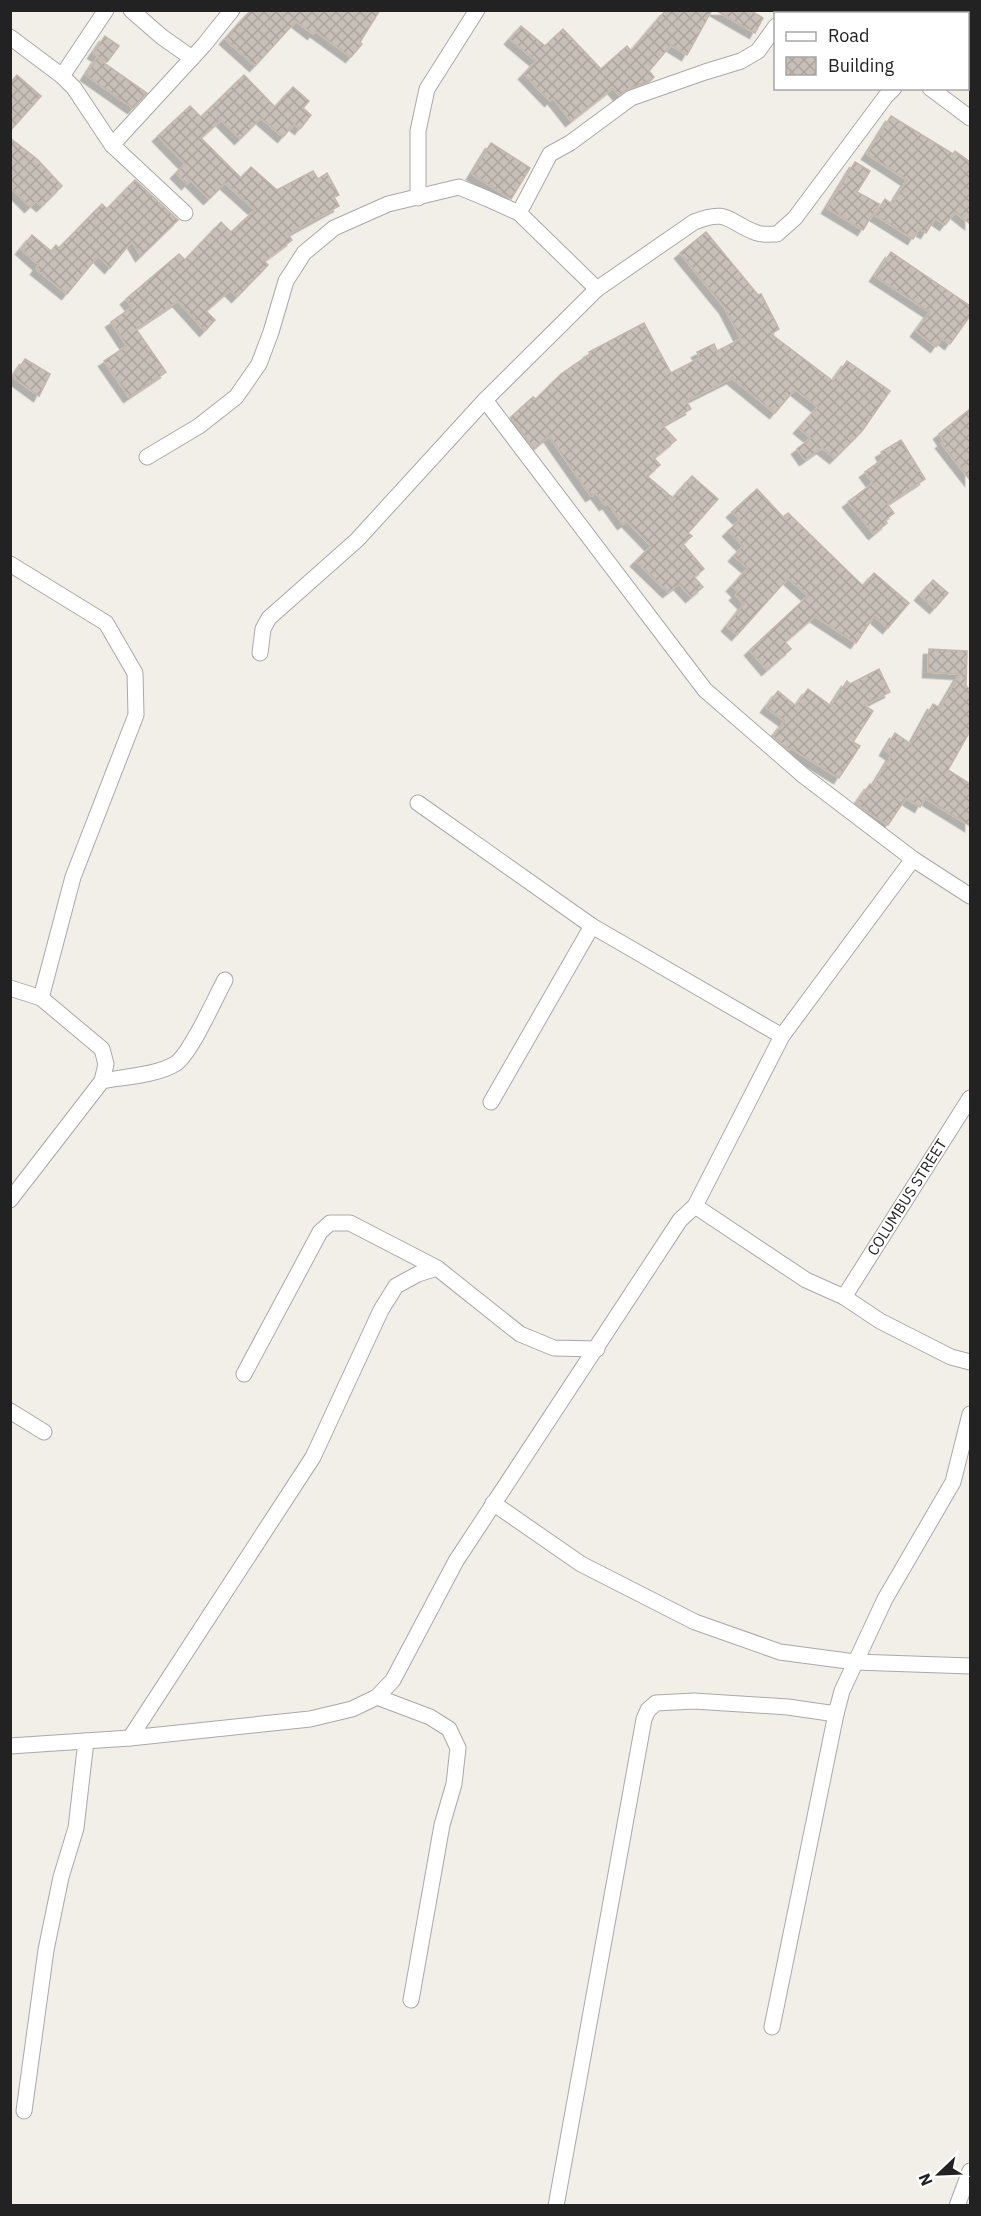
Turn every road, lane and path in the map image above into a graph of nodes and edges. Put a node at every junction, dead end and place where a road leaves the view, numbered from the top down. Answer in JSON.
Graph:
{"nodes":[{"id":1,"x":106,"y":10,"type":"edge"},
{"id":2,"x":131,"y":10,"type":"edge"},
{"id":3,"x":232,"y":10,"type":"edge"},
{"id":4,"x":477,"y":10,"type":"edge"},
{"id":5,"x":774,"y":29,"type":"edge"},
{"id":6,"x":10,"y":37,"type":"edge"},
{"id":7,"x":192,"y":58,"type":"junction"},
{"id":8,"x":62,"y":76,"type":"junction"},
{"id":9,"x":892,"y":90,"type":"edge"},
{"id":10,"x":933,"y":90,"type":"edge"},
{"id":11,"x":970,"y":118,"type":"edge"},
{"id":12,"x":112,"y":145,"type":"junction"},
{"id":13,"x":418,"y":198,"type":"junction"},
{"id":14,"x":185,"y":213,"type":"dead end"},
{"id":15,"x":519,"y":213,"type":"junction"},
{"id":16,"x":597,"y":289,"type":"junction"},
{"id":17,"x":485,"y":400,"type":"junction"},
{"id":18,"x":147,"y":457,"type":"dead end"},
{"id":19,"x":10,"y":564,"type":"edge"},
{"id":20,"x":260,"y":653,"type":"dead end"},
{"id":21,"x":418,"y":803,"type":"dead end"},
{"id":22,"x":913,"y":859,"type":"junction"},
{"id":23,"x":970,"y":896,"type":"edge"},
{"id":24,"x":592,"y":926,"type":"junction"},
{"id":25,"x":225,"y":980,"type":"dead end"},
{"id":26,"x":10,"y":988,"type":"edge"},
{"id":27,"x":41,"y":998,"type":"junction"},
{"id":28,"x":782,"y":1036,"type":"junction"},
{"id":29,"x":102,"y":1081,"type":"junction"},
{"id":30,"x":970,"y":1098,"type":"edge"},
{"id":31,"x":491,"y":1102,"type":"dead end"},
{"id":32,"x":10,"y":1200,"type":"edge"},
{"id":33,"x":695,"y":1206,"type":"junction"},
{"id":34,"x":437,"y":1268,"type":"junction"},
{"id":35,"x":844,"y":1297,"type":"junction"},
{"id":36,"x":597,"y":1349,"type":"junction"},
{"id":37,"x":970,"y":1362,"type":"edge"},
{"id":38,"x":244,"y":1374,"type":"dead end"},
{"id":39,"x":10,"y":1411,"type":"edge"},
{"id":40,"x":970,"y":1414,"type":"edge"},
{"id":41,"x":44,"y":1432,"type":"dead end"},
{"id":42,"x":493,"y":1503,"type":"junction"},
{"id":43,"x":855,"y":1662,"type":"junction"},
{"id":44,"x":970,"y":1666,"type":"edge"},
{"id":45,"x":377,"y":1697,"type":"junction"},
{"id":46,"x":836,"y":1714,"type":"junction"},
{"id":47,"x":130,"y":1738,"type":"junction"},
{"id":48,"x":86,"y":1741,"type":"junction"},
{"id":49,"x":10,"y":1746,"type":"edge"},
{"id":50,"x":411,"y":2000,"type":"dead end"},
{"id":51,"x":772,"y":2026,"type":"dead end"},
{"id":52,"x":24,"y":2111,"type":"dead end"},
{"id":53,"x":970,"y":2171,"type":"edge"},
{"id":54,"x":556,"y":2205,"type":"edge"},
{"id":55,"x":957,"y":2205,"type":"edge"}],
"edges":[{"from":1,"to":8,"type":"street"},
{"from":2,"to":7,"type":"street"},
{"from":3,"to":7,"type":"street"},
{"from":4,"to":13,"type":"street"},
{"from":5,"to":15,"type":"street"},
{"from":6,"to":8,"type":"street"},
{"from":7,"to":12,"type":"street"},
{"from":8,"to":12,"type":"street"},
{"from":9,"to":16,"type":"street"},
{"from":10,"to":11,"type":"street"},
{"from":12,"to":14,"type":"street"},
{"from":13,"to":15,"type":"street"},
{"from":13,"to":18,"type":"street"},
{"from":15,"to":16,"type":"street"},
{"from":16,"to":17,"type":"street"},
{"from":17,"to":20,"type":"street"},
{"from":17,"to":22,"type":"street"},
{"from":19,"to":27,"type":"street"},
{"from":21,"to":24,"type":"street"},
{"from":22,"to":23,"type":"street"},
{"from":22,"to":28,"type":"street"},
{"from":24,"to":28,"type":"street"},
{"from":24,"to":31,"type":"street"},
{"from":25,"to":29,"type":"street"},
{"from":26,"to":27,"type":"street"},
{"from":27,"to":29,"type":"street"},
{"from":28,"to":33,"type":"street"},
{"from":29,"to":32,"type":"street"},
{"from":30,"to":35,"type":"street","name":"COLUMBUS STREET"},
{"from":33,"to":35,"type":"street"},
{"from":33,"to":36,"type":"street"},
{"from":34,"to":36,"type":"street"},
{"from":34,"to":38,"type":"street"},
{"from":34,"to":47,"type":"street"},
{"from":35,"to":37,"type":"street"},
{"from":36,"to":42,"type":"street"},
{"from":39,"to":41,"type":"street"},
{"from":40,"to":43,"type":"street"},
{"from":42,"to":43,"type":"street"},
{"from":42,"to":45,"type":"street"},
{"from":43,"to":44,"type":"street"},
{"from":43,"to":46,"type":"street"},
{"from":45,"to":47,"type":"street"},
{"from":45,"to":50,"type":"street"},
{"from":46,"to":51,"type":"street"},
{"from":46,"to":54,"type":"street"},
{"from":47,"to":48,"type":"street"},
{"from":48,"to":49,"type":"street"},
{"from":48,"to":52,"type":"street"},
{"from":53,"to":55,"type":"street"}]}
